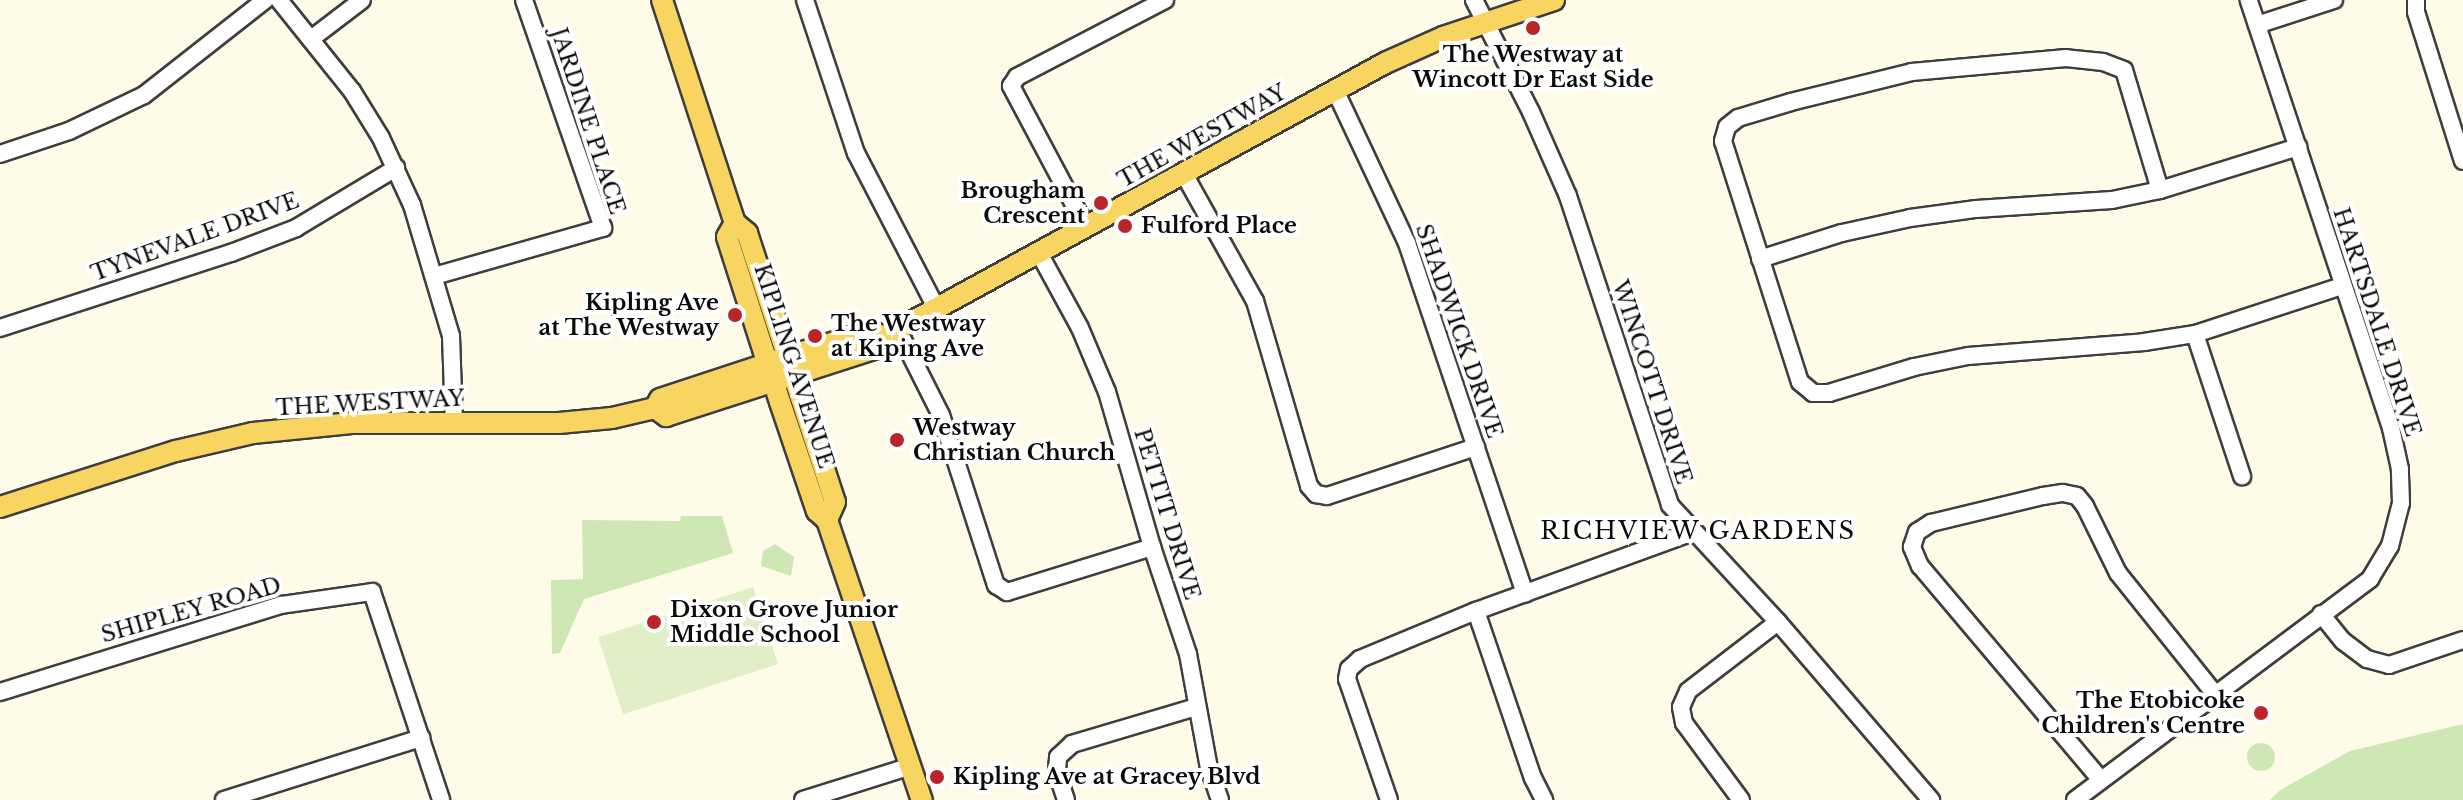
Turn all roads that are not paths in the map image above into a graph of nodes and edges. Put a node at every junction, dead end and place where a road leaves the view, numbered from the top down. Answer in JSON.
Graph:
{"nodes":[{"id":1,"x":265,"y":0,"type":"edge"},
{"id":2,"x":279,"y":0,"type":"edge"},
{"id":3,"x":362,"y":0,"type":"edge"},
{"id":4,"x":524,"y":0,"type":"edge"},
{"id":5,"x":662,"y":0,"type":"edge"},
{"id":6,"x":805,"y":0,"type":"edge"},
{"id":7,"x":1165,"y":0,"type":"edge"},
{"id":8,"x":1474,"y":0,"type":"edge"},
{"id":9,"x":1554,"y":0,"type":"edge"},
{"id":10,"x":2249,"y":0,"type":"edge"},
{"id":11,"x":2334,"y":0,"type":"edge"},
{"id":12,"x":2416,"y":0,"type":"edge"},
{"id":13,"x":1486,"y":23,"type":"junction"},
{"id":14,"x":2257,"y":25,"type":"junction"},
{"id":15,"x":311,"y":39,"type":"junction"},
{"id":16,"x":1335,"y":90,"type":"junction"},
{"id":17,"x":2298,"y":147,"type":"junction"},
{"id":18,"x":0,"y":154,"type":"edge"},
{"id":19,"x":2463,"y":161,"type":"edge"},
{"id":20,"x":396,"y":168,"type":"junction"},
{"id":21,"x":1184,"y":174,"type":"junction"},
{"id":22,"x":2160,"y":190,"type":"junction"},
{"id":23,"x":1086,"y":227,"type":"junction"},
{"id":24,"x":1039,"y":253,"type":"junction"},
{"id":25,"x":1760,"y":259,"type":"junction"},
{"id":26,"x":434,"y":276,"type":"junction"},
{"id":27,"x":2342,"y":286,"type":"junction"},
{"id":28,"x":937,"y":309,"type":"junction"},
{"id":29,"x":0,"y":328,"type":"edge"},
{"id":30,"x":891,"y":334,"type":"junction"},
{"id":31,"x":2195,"y":334,"type":"junction"},
{"id":32,"x":781,"y":370,"type":"junction"},
{"id":33,"x":454,"y":422,"type":"junction"},
{"id":34,"x":1476,"y":447,"type":"junction"},
{"id":35,"x":2242,"y":476,"type":"dead end"},
{"id":36,"x":0,"y":507,"type":"edge"},
{"id":37,"x":1693,"y":532,"type":"junction"},
{"id":38,"x":1152,"y":547,"type":"junction"},
{"id":39,"x":1525,"y":594,"type":"junction"},
{"id":40,"x":1476,"y":611,"type":"junction"},
{"id":41,"x":2321,"y":614,"type":"junction"},
{"id":42,"x":1778,"y":622,"type":"junction"},
{"id":43,"x":2463,"y":640,"type":"edge"},
{"id":44,"x":0,"y":692,"type":"edge"},
{"id":45,"x":2215,"y":694,"type":"junction"},
{"id":46,"x":1196,"y":707,"type":"junction"},
{"id":47,"x":421,"y":738,"type":"junction"},
{"id":48,"x":911,"y":766,"type":"junction"},
{"id":49,"x":2101,"y":780,"type":"junction"},
{"id":50,"x":224,"y":800,"type":"edge"},
{"id":51,"x":441,"y":800,"type":"edge"},
{"id":52,"x":803,"y":800,"type":"edge"},
{"id":53,"x":922,"y":800,"type":"edge"},
{"id":54,"x":1066,"y":800,"type":"edge"},
{"id":55,"x":1220,"y":800,"type":"edge"},
{"id":56,"x":1389,"y":800,"type":"edge"},
{"id":57,"x":1544,"y":800,"type":"edge"},
{"id":58,"x":1741,"y":800,"type":"edge"},
{"id":59,"x":1931,"y":800,"type":"edge"},
{"id":60,"x":2075,"y":800,"type":"edge"}],
"edges":[{"from":1,"to":18,"type":"street"},
{"from":2,"to":15,"type":"street"},
{"from":3,"to":15,"type":"street"},
{"from":4,"to":26,"type":"street","name":"JARDINE PLACE"},
{"from":5,"to":32,"type":"main road","name":"KIPLING AVENUE"},
{"from":6,"to":28,"type":"street"},
{"from":7,"to":23,"type":"street"},
{"from":8,"to":13,"type":"street","name":"WINCOTT DRIVE"},
{"from":9,"to":13,"type":"main road","name":"THE WESTWAY"},
{"from":10,"to":14,"type":"street","name":"HARTSDALE DRIVE"},
{"from":11,"to":14,"type":"street"},
{"from":12,"to":19,"type":"street"},
{"from":13,"to":16,"type":"main road","name":"THE WESTWAY"},
{"from":13,"to":37,"type":"street","name":"WINCOTT DRIVE"},
{"from":14,"to":17,"type":"street","name":"HARTSDALE DRIVE"},
{"from":15,"to":20,"type":"street"},
{"from":16,"to":21,"type":"main road","name":"THE WESTWAY"},
{"from":16,"to":34,"type":"street","name":"SHADWICK DRIVE"},
{"from":17,"to":22,"type":"street"},
{"from":17,"to":27,"type":"street","name":"HARTSDALE DRIVE"},
{"from":20,"to":26,"type":"street"},
{"from":20,"to":29,"type":"street","name":"TYNEVALE DRIVE"},
{"from":21,"to":23,"type":"main road","name":"THE WESTWAY"},
{"from":21,"to":34,"type":"street"},
{"from":22,"to":25,"type":"street"},
{"from":22,"to":25,"type":"street"},
{"from":23,"to":24,"type":"main road","name":"THE WESTWAY"},
{"from":24,"to":28,"type":"main road","name":"THE WESTWAY"},
{"from":24,"to":38,"type":"street","name":"PETTIT DRIVE"},
{"from":25,"to":31,"type":"street"},
{"from":26,"to":33,"type":"street"},
{"from":27,"to":31,"type":"street"},
{"from":27,"to":41,"type":"street","name":"HARTSDALE DRIVE"},
{"from":28,"to":30,"type":"main road","name":"THE WESTWAY"},
{"from":30,"to":32,"type":"main road","name":"THE WESTWAY"},
{"from":30,"to":38,"type":"street"},
{"from":31,"to":35,"type":"street"},
{"from":32,"to":33,"type":"main road","name":"THE WESTWAY"},
{"from":32,"to":48,"type":"main road","name":"KIPLING AVENUE"},
{"from":33,"to":36,"type":"main road","name":"THE WESTWAY"},
{"from":34,"to":39,"type":"street","name":"SHADWICK DRIVE"},
{"from":37,"to":39,"type":"street"},
{"from":37,"to":42,"type":"street","name":"WINCOTT DRIVE"},
{"from":38,"to":46,"type":"street","name":"PETTIT DRIVE"},
{"from":39,"to":40,"type":"street"},
{"from":40,"to":56,"type":"street"},
{"from":40,"to":57,"type":"street"},
{"from":41,"to":43,"type":"street"},
{"from":41,"to":45,"type":"street","name":"HARTSDALE DRIVE"},
{"from":42,"to":58,"type":"street"},
{"from":42,"to":59,"type":"street","name":"WINCOTT DRIVE"},
{"from":44,"to":47,"type":"street","name":"SHIPLEY ROAD"},
{"from":45,"to":49,"type":"street","name":"HARTSDALE DRIVE"},
{"from":45,"to":49,"type":"street"},
{"from":46,"to":54,"type":"street"},
{"from":46,"to":55,"type":"street","name":"PETTIT DRIVE"},
{"from":47,"to":50,"type":"street"},
{"from":47,"to":51,"type":"street","name":"SHIPLEY ROAD"},
{"from":48,"to":52,"type":"street"},
{"from":48,"to":53,"type":"main road","name":"KIPLING AVENUE"},
{"from":49,"to":60,"type":"street","name":"HARTSDALE DRIVE"}]}
